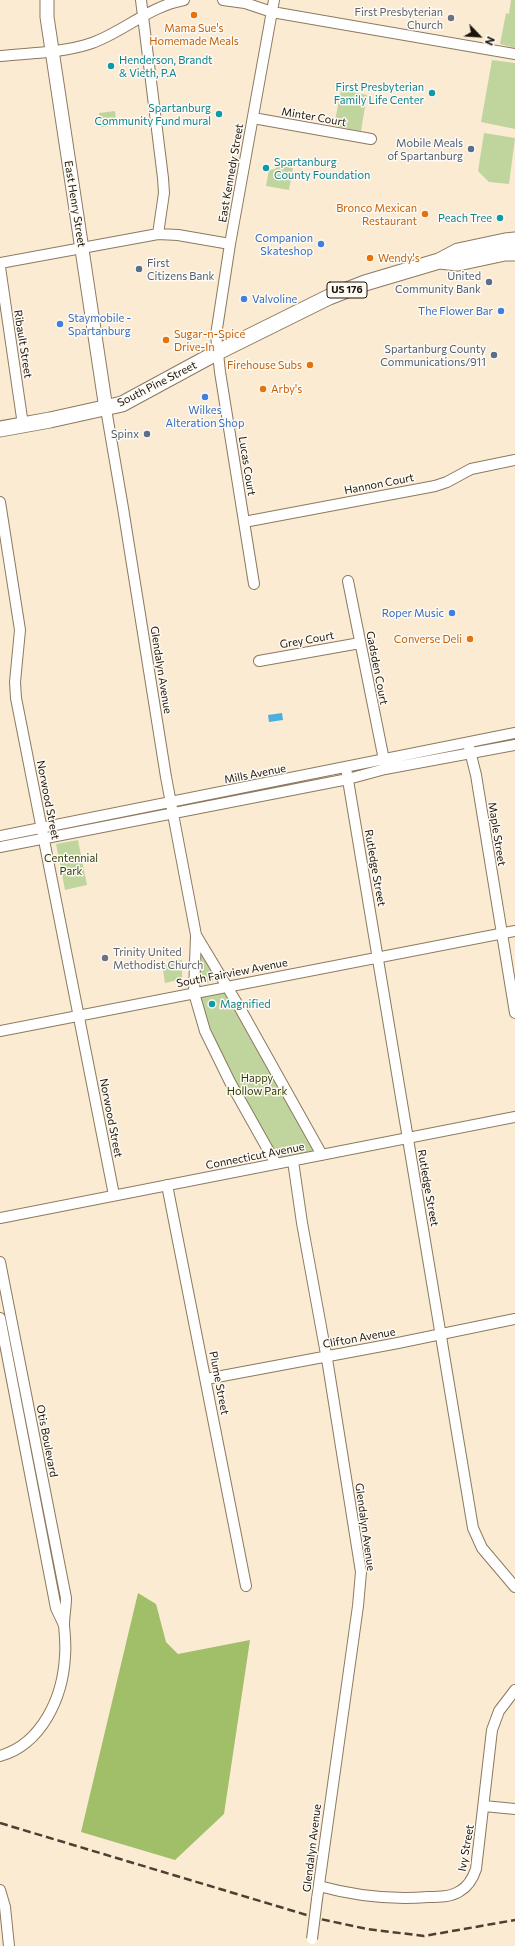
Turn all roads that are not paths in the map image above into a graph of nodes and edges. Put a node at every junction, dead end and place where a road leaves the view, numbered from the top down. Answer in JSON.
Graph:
{"nodes":[{"id":1,"x":47,"y":0,"type":"edge"},
{"id":2,"x":141,"y":0,"type":"edge"},
{"id":3,"x":184,"y":0,"type":"edge"},
{"id":4,"x":223,"y":0,"type":"edge"},
{"id":5,"x":274,"y":0,"type":"edge"},
{"id":6,"x":272,"y":12,"type":"junction"},
{"id":7,"x":143,"y":17,"type":"junction"},
{"id":8,"x":52,"y":50,"type":"junction"},
{"id":9,"x":515,"y":54,"type":"edge"},
{"id":10,"x":0,"y":56,"type":"edge"},
{"id":11,"x":253,"y":118,"type":"junction"},
{"id":12,"x":371,"y":139,"type":"dead end"},
{"id":13,"x":158,"y":234,"type":"junction"},
{"id":14,"x":515,"y":240,"type":"edge"},
{"id":15,"x":230,"y":244,"type":"junction"},
{"id":16,"x":82,"y":248,"type":"junction"},
{"id":17,"x":515,"y":253,"type":"edge"},
{"id":18,"x":439,"y":261,"type":"junction"},
{"id":19,"x":0,"y":263,"type":"edge"},
{"id":20,"x":0,"y":267,"type":"edge"},
{"id":21,"x":218,"y":352,"type":"junction"},
{"id":22,"x":106,"y":409,"type":"junction"},
{"id":23,"x":23,"y":426,"type":"junction"},
{"id":24,"x":0,"y":428,"type":"edge"},
{"id":25,"x":515,"y":460,"type":"edge"},
{"id":26,"x":0,"y":502,"type":"edge"},
{"id":27,"x":244,"y":522,"type":"junction"},
{"id":28,"x":348,"y":581,"type":"dead end"},
{"id":29,"x":254,"y":584,"type":"dead end"},
{"id":30,"x":360,"y":643,"type":"junction"},
{"id":31,"x":259,"y":661,"type":"dead end"},
{"id":32,"x":515,"y":733,"type":"edge"},
{"id":33,"x":468,"y":743,"type":"junction"},
{"id":34,"x":515,"y":745,"type":"edge"},
{"id":35,"x":471,"y":754,"type":"junction"},
{"id":36,"x":384,"y":759,"type":"junction"},
{"id":37,"x":346,"y":768,"type":"junction"},
{"id":38,"x":385,"y":769,"type":"junction"},
{"id":39,"x":348,"y":779,"type":"junction"},
{"id":40,"x":170,"y":803,"type":"junction"},
{"id":41,"x":172,"y":813,"type":"junction"},
{"id":42,"x":42,"y":828,"type":"junction"},
{"id":43,"x":0,"y":836,"type":"edge"},
{"id":44,"x":44,"y":838,"type":"junction"},
{"id":45,"x":0,"y":847,"type":"edge"},
{"id":46,"x":515,"y":931,"type":"edge"},
{"id":47,"x":502,"y":934,"type":"junction"},
{"id":48,"x":196,"y":935,"type":"junction"},
{"id":49,"x":378,"y":958,"type":"junction"},
{"id":50,"x":227,"y":986,"type":"junction"},
{"id":51,"x":194,"y":993,"type":"junction"},
{"id":52,"x":515,"y":1013,"type":"edge"},
{"id":53,"x":78,"y":1016,"type":"junction"},
{"id":54,"x":0,"y":1031,"type":"edge"},
{"id":55,"x":515,"y":1117,"type":"edge"},
{"id":56,"x":408,"y":1138,"type":"junction"},
{"id":57,"x":322,"y":1155,"type":"junction"},
{"id":58,"x":293,"y":1160,"type":"junction"},
{"id":59,"x":276,"y":1164,"type":"junction"},
{"id":60,"x":167,"y":1185,"type":"junction"},
{"id":61,"x":114,"y":1195,"type":"junction"},
{"id":62,"x":0,"y":1218,"type":"edge"},
{"id":63,"x":0,"y":1262,"type":"edge"},
{"id":64,"x":0,"y":1318,"type":"edge"},
{"id":65,"x":515,"y":1319,"type":"edge"},
{"id":66,"x":441,"y":1334,"type":"junction"},
{"id":67,"x":326,"y":1356,"type":"junction"},
{"id":68,"x":206,"y":1379,"type":"junction"},
{"id":69,"x":246,"y":1586,"type":"dead end"},
{"id":70,"x":515,"y":1588,"type":"edge"},
{"id":71,"x":64,"y":1625,"type":"junction"},
{"id":72,"x":515,"y":1690,"type":"edge"},
{"id":73,"x":0,"y":1756,"type":"edge"},
{"id":74,"x":484,"y":1806,"type":"junction"},
{"id":75,"x":515,"y":1809,"type":"edge"},
{"id":76,"x":318,"y":1886,"type":"junction"},
{"id":77,"x":0,"y":1890,"type":"edge"},
{"id":78,"x":311,"y":1943,"type":"edge"},
{"id":79,"x":9,"y":1946,"type":"edge"}],
"edges":[{"from":1,"to":8,"type":"main road","name":"East Henry Street"},
{"from":2,"to":7,"type":"street"},
{"from":3,"to":7,"type":"street"},
{"from":4,"to":6,"type":"street"},
{"from":5,"to":6,"type":"street","name":"East Kennedy Street"},
{"from":6,"to":9,"type":"street"},
{"from":6,"to":11,"type":"street","name":"East Kennedy Street"},
{"from":7,"to":8,"type":"street"},
{"from":7,"to":13,"type":"street"},
{"from":8,"to":10,"type":"street"},
{"from":8,"to":16,"type":"main road","name":"East Henry Street"},
{"from":11,"to":12,"type":"street","name":"Minter Court"},
{"from":11,"to":15,"type":"street","name":"East Kennedy Street"},
{"from":13,"to":15,"type":"street"},
{"from":13,"to":16,"type":"street"},
{"from":14,"to":18,"type":"highway","name":"South Pine Street","number":"US 176"},
{"from":15,"to":21,"type":"street","name":"East Kennedy Street"},
{"from":16,"to":19,"type":"street"},
{"from":16,"to":22,"type":"main road","name":"East Henry Street"},
{"from":17,"to":18,"type":"highway","name":"South Pine Street","number":"US 176"},
{"from":18,"to":21,"type":"highway","name":"South Pine Street","number":"US 176"},
{"from":20,"to":23,"type":"street","name":"Ribault Street"},
{"from":21,"to":22,"type":"highway","name":"South Pine Street","number":"US 176"},
{"from":21,"to":27,"type":"street","name":"Lucas Court"},
{"from":22,"to":23,"type":"highway","name":"South Pine Street","number":"US 176"},
{"from":22,"to":40,"type":"street","name":"Glendalyn Avenue"},
{"from":23,"to":24,"type":"highway","name":"South Pine Street","number":"US 176"},
{"from":25,"to":27,"type":"street","name":"Hannon Court"},
{"from":26,"to":42,"type":"street","name":"Norwood Street"},
{"from":27,"to":29,"type":"street","name":"Lucas Court"},
{"from":28,"to":30,"type":"street","name":"Gadsden Court"},
{"from":30,"to":31,"type":"street","name":"Grey Court"},
{"from":30,"to":36,"type":"street","name":"Gadsden Court"},
{"from":32,"to":33,"type":"street","name":"Mills Avenue"},
{"from":33,"to":35,"type":"street","name":"Maple Street"},
{"from":33,"to":36,"type":"street","name":"Mills Avenue"},
{"from":34,"to":35,"type":"street","name":"Mills Avenue"},
{"from":35,"to":38,"type":"street","name":"Mills Avenue"},
{"from":35,"to":47,"type":"street","name":"Maple Street"},
{"from":36,"to":37,"type":"street","name":"Mills Avenue"},
{"from":36,"to":38,"type":"street","name":"Gadsden Court"},
{"from":37,"to":39,"type":"street","name":"Rutledge Street"},
{"from":37,"to":40,"type":"street","name":"Mills Avenue"},
{"from":38,"to":39,"type":"street","name":"Mills Avenue"},
{"from":39,"to":41,"type":"street","name":"Mills Avenue"},
{"from":39,"to":49,"type":"street","name":"Rutledge Street"},
{"from":40,"to":41,"type":"street","name":"Glendalyn Avenue"},
{"from":40,"to":42,"type":"street","name":"Mills Avenue"},
{"from":41,"to":44,"type":"street","name":"Mills Avenue"},
{"from":41,"to":48,"type":"street","name":"Glendalyn Avenue"},
{"from":42,"to":43,"type":"street","name":"Mills Avenue"},
{"from":42,"to":44,"type":"street","name":"Norwood Street"},
{"from":44,"to":45,"type":"street","name":"Mills Avenue"},
{"from":44,"to":53,"type":"street","name":"Norwood Street"},
{"from":46,"to":47,"type":"street","name":"South Fairview Avenue"},
{"from":47,"to":49,"type":"street","name":"South Fairview Avenue"},
{"from":47,"to":52,"type":"street","name":"Maple Street"},
{"from":48,"to":50,"type":"street","name":"Glendalyn Avenue"},
{"from":48,"to":51,"type":"street","name":"Glendalyn Avenue"},
{"from":49,"to":50,"type":"street","name":"South Fairview Avenue"},
{"from":49,"to":56,"type":"street","name":"Rutledge Street"},
{"from":50,"to":51,"type":"street","name":"South Fairview Avenue"},
{"from":50,"to":57,"type":"street","name":"Glendalyn Avenue"},
{"from":51,"to":53,"type":"street","name":"South Fairview Avenue"},
{"from":51,"to":59,"type":"street","name":"Glendalyn Avenue"},
{"from":53,"to":54,"type":"street","name":"South Fairview Avenue"},
{"from":53,"to":61,"type":"street","name":"Norwood Street"},
{"from":55,"to":56,"type":"street","name":"Connecticut Avenue"},
{"from":56,"to":57,"type":"street","name":"Connecticut Avenue"},
{"from":56,"to":66,"type":"street","name":"Rutledge Street"},
{"from":57,"to":58,"type":"street","name":"Connecticut Avenue"},
{"from":58,"to":59,"type":"street","name":"Connecticut Avenue"},
{"from":58,"to":67,"type":"street","name":"Glendalyn Avenue"},
{"from":59,"to":60,"type":"street","name":"Connecticut Avenue"},
{"from":60,"to":61,"type":"street","name":"Connecticut Avenue"},
{"from":60,"to":68,"type":"street","name":"Plume Street"},
{"from":61,"to":62,"type":"street","name":"Connecticut Avenue"},
{"from":63,"to":71,"type":"street","name":"Otis Boulevard"},
{"from":64,"to":71,"type":"street","name":"Otis Boulevard"},
{"from":65,"to":66,"type":"street","name":"Clifton Avenue"},
{"from":66,"to":67,"type":"street","name":"Clifton Avenue"},
{"from":66,"to":70,"type":"street","name":"Rutledge Street"},
{"from":67,"to":68,"type":"street","name":"Clifton Avenue"},
{"from":67,"to":76,"type":"street","name":"Glendalyn Avenue"},
{"from":68,"to":69,"type":"street","name":"Plume Street"},
{"from":71,"to":73,"type":"street","name":"Otis Boulevard"},
{"from":72,"to":74,"type":"street","name":"Ivy Street"},
{"from":74,"to":75,"type":"street"},
{"from":74,"to":76,"type":"street","name":"Ivy Street"},
{"from":76,"to":78,"type":"street","name":"Glendalyn Avenue","bridge":true},
{"from":77,"to":79,"type":"street"}]}
